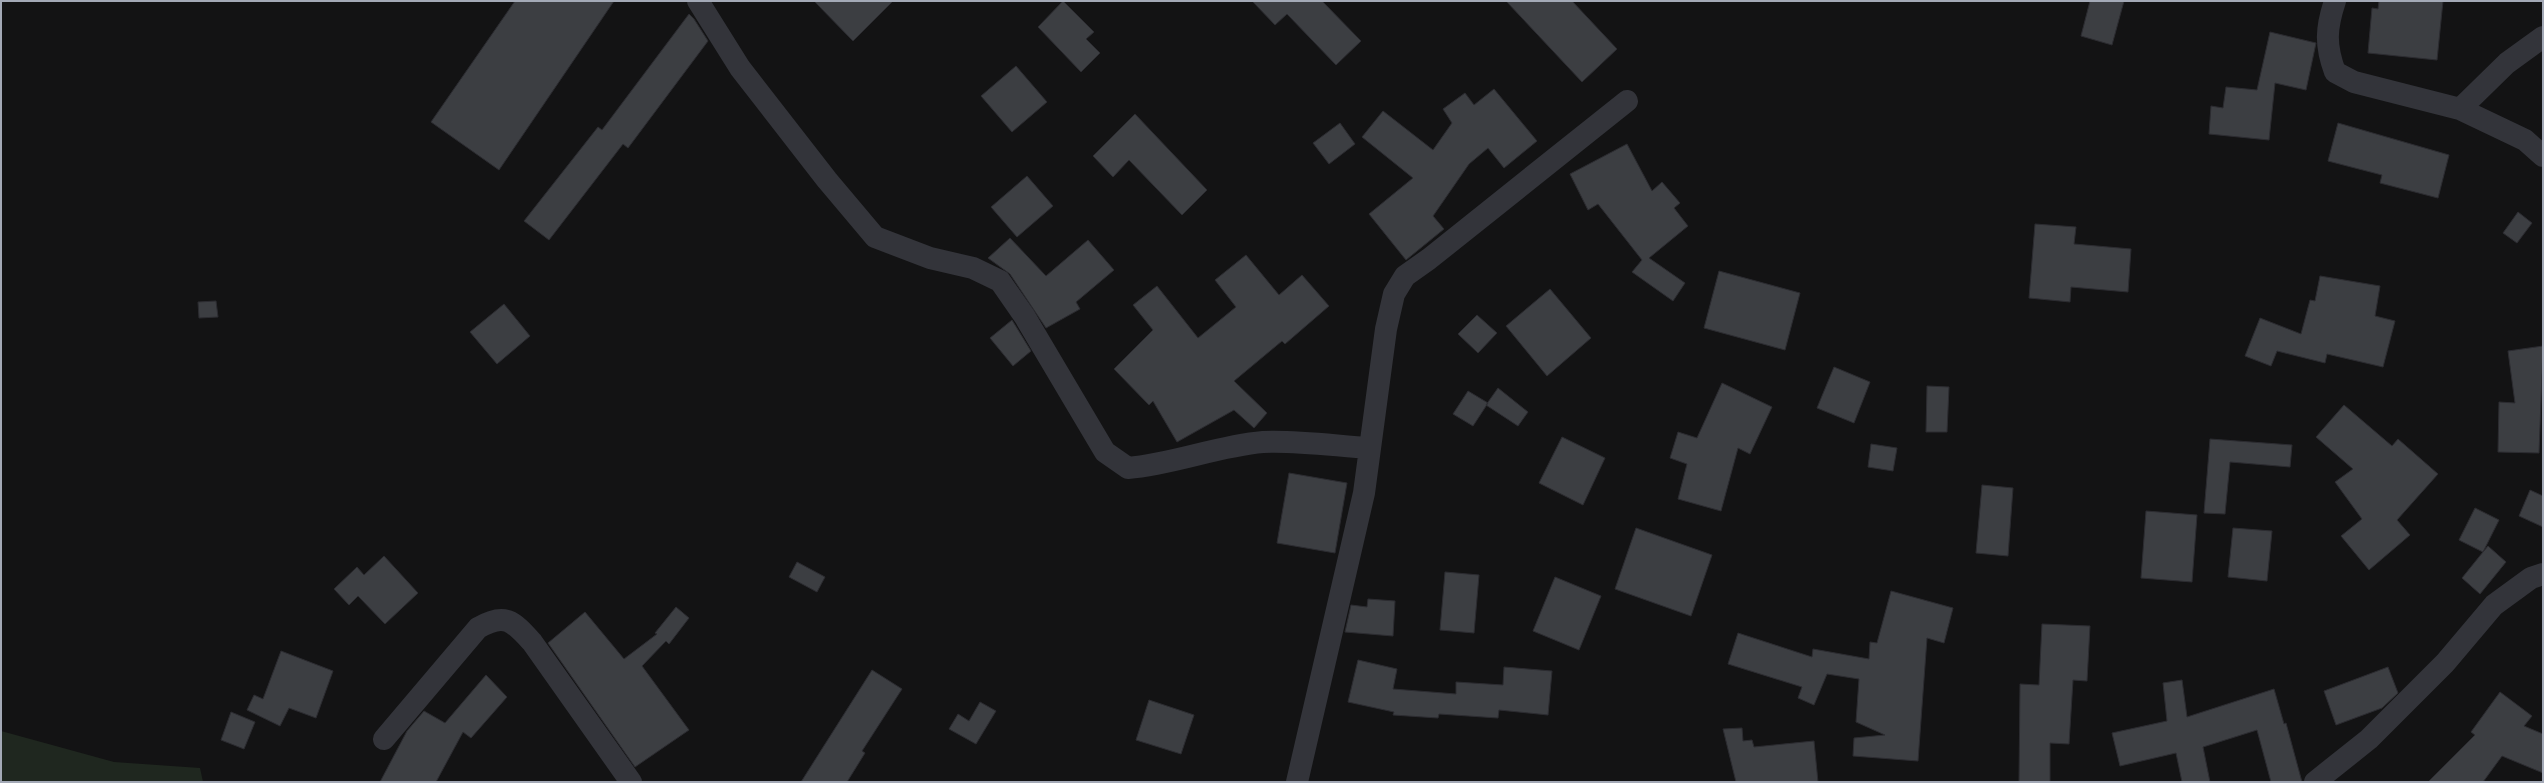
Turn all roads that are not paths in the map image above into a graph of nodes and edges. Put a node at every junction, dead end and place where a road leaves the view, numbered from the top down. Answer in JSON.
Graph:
{"nodes":[{"id":1,"x":698,"y":1,"type":"edge"},
{"id":2,"x":2336,"y":1,"type":"edge"},
{"id":3,"x":2543,"y":37,"type":"edge"},
{"id":4,"x":1627,"y":101,"type":"dead end"},
{"id":5,"x":2460,"y":109,"type":"junction"},
{"id":6,"x":2543,"y":156,"type":"edge"},
{"id":7,"x":1370,"y":448,"type":"junction"},
{"id":8,"x":2543,"y":574,"type":"edge"},
{"id":9,"x":384,"y":738,"type":"dead end"},
{"id":10,"x":631,"y":782,"type":"edge"},
{"id":11,"x":1297,"y":782,"type":"edge"},
{"id":12,"x":2315,"y":782,"type":"edge"}],
"edges":[{"from":1,"to":7,"type":"street"},
{"from":2,"to":5,"type":"street"},
{"from":3,"to":5,"type":"street"},
{"from":4,"to":7,"type":"street"},
{"from":5,"to":6,"type":"street"},
{"from":7,"to":11,"type":"street"},
{"from":8,"to":12,"type":"street"},
{"from":9,"to":10,"type":"street"}]}
